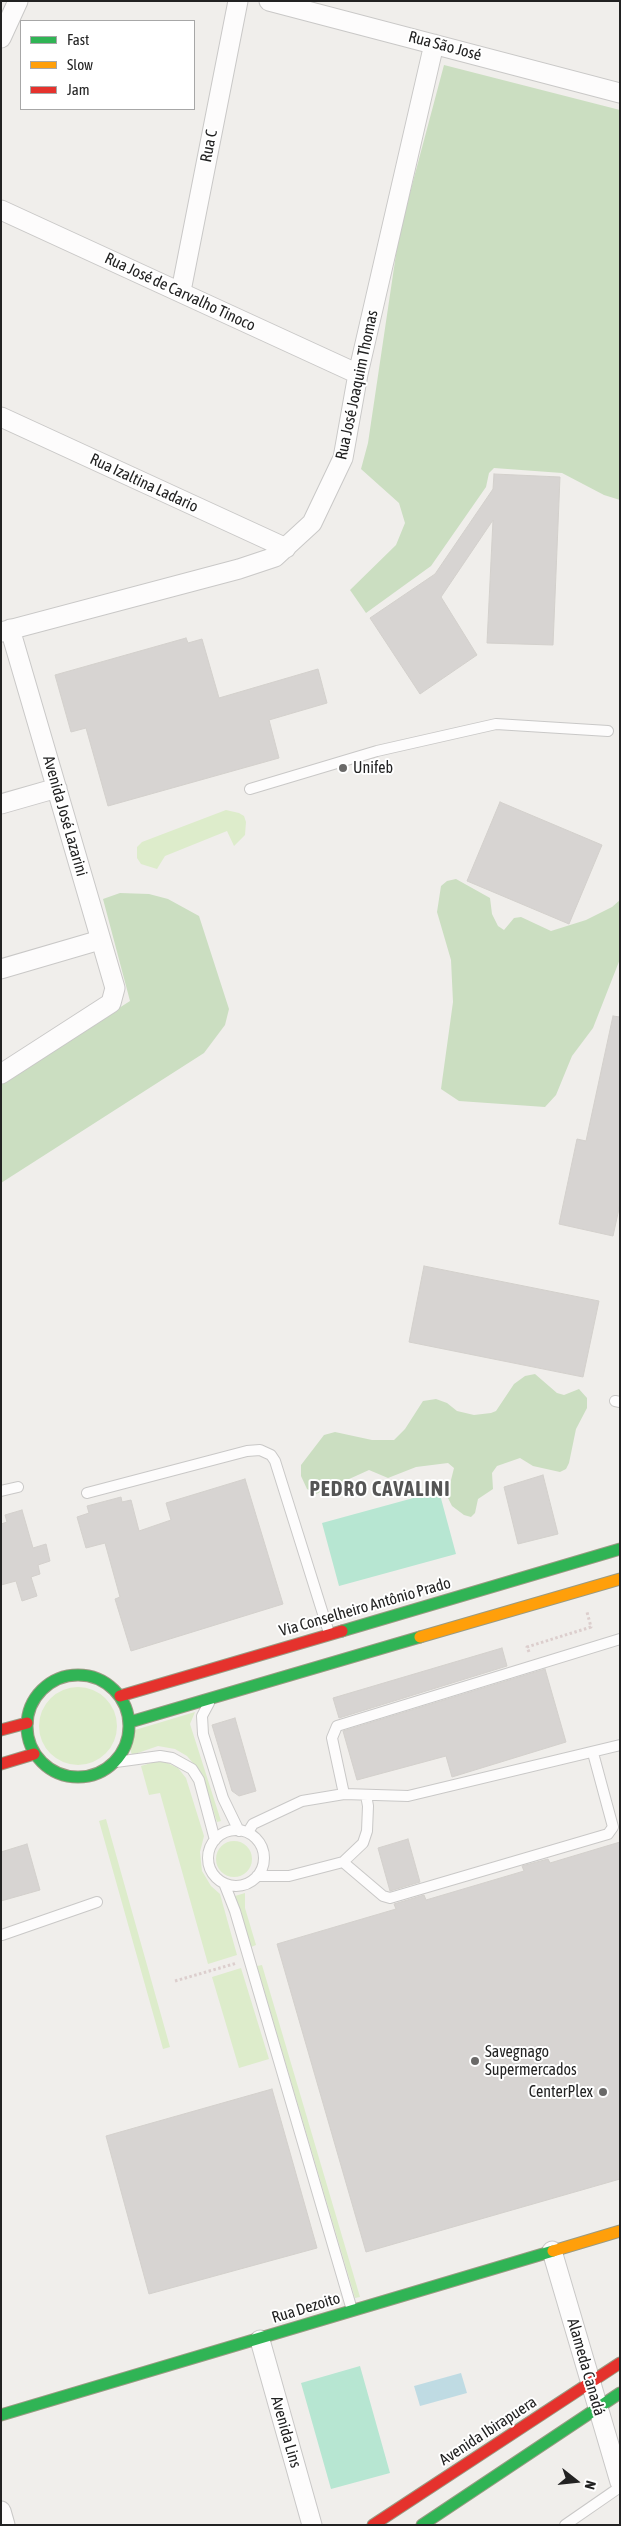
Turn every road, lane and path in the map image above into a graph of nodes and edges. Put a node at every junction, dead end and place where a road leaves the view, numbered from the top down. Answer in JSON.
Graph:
{"nodes":[{"id":1,"x":18,"y":1,"type":"edge"},
{"id":2,"x":238,"y":1,"type":"edge"},
{"id":3,"x":269,"y":1,"type":"edge"},
{"id":4,"x":335,"y":9,"type":"edge"},
{"id":5,"x":1,"y":38,"type":"edge"},
{"id":6,"x":434,"y":44,"type":"junction"},
{"id":7,"x":619,"y":90,"type":"edge"},
{"id":8,"x":1,"y":210,"type":"edge"},
{"id":9,"x":181,"y":291,"type":"junction"},
{"id":10,"x":358,"y":374,"type":"junction"},
{"id":11,"x":1,"y":417,"type":"edge"},
{"id":12,"x":286,"y":548,"type":"junction"},
{"id":13,"x":4,"y":628,"type":"edge"},
{"id":14,"x":608,"y":731,"type":"dead end"},
{"id":15,"x":57,"y":788,"type":"junction"},
{"id":16,"x":250,"y":789,"type":"dead end"},
{"id":17,"x":1,"y":804,"type":"edge"},
{"id":18,"x":100,"y":940,"type":"junction"},
{"id":19,"x":1,"y":969,"type":"edge"},
{"id":20,"x":1,"y":1074,"type":"edge"},
{"id":21,"x":18,"y":1487,"type":"dead end"},
{"id":22,"x":1,"y":1492,"type":"edge"},
{"id":23,"x":87,"y":1493,"type":"dead end"},
{"id":24,"x":620,"y":1549,"type":"edge"},
{"id":25,"x":620,"y":1579,"type":"edge"},
{"id":26,"x":329,"y":1634,"type":"junction"},
{"id":27,"x":620,"y":1639,"type":"edge"},
{"id":28,"x":120,"y":1696,"type":"junction"},
{"id":29,"x":211,"y":1699,"type":"junction"},
{"id":30,"x":130,"y":1722,"type":"junction"},
{"id":31,"x":26,"y":1723,"type":"junction"},
{"id":32,"x":1,"y":1730,"type":"edge"},
{"id":33,"x":620,"y":1745,"type":"edge"},
{"id":34,"x":592,"y":1753,"type":"junction"},
{"id":35,"x":34,"y":1754,"type":"junction"},
{"id":36,"x":116,"y":1762,"type":"junction"},
{"id":37,"x":1,"y":1764,"type":"edge"},
{"id":38,"x":344,"y":1794,"type":"junction"},
{"id":39,"x":366,"y":1795,"type":"junction"},
{"id":40,"x":244,"y":1832,"type":"junction"},
{"id":41,"x":215,"y":1840,"type":"junction"},
{"id":42,"x":343,"y":1862,"type":"junction"},
{"id":43,"x":257,"y":1876,"type":"junction"},
{"id":44,"x":224,"y":1883,"type":"junction"},
{"id":45,"x":96,"y":1902,"type":"dead end"},
{"id":46,"x":2,"y":1935,"type":"edge"},
{"id":47,"x":249,"y":1960,"type":"junction"},
{"id":48,"x":174,"y":1981,"type":"dead end"},
{"id":49,"x":620,"y":2231,"type":"edge"},
{"id":50,"x":552,"y":2251,"type":"junction"},
{"id":51,"x":352,"y":2311,"type":"junction"},
{"id":52,"x":260,"y":2340,"type":"junction"},
{"id":53,"x":620,"y":2363,"type":"edge"},
{"id":54,"x":591,"y":2383,"type":"junction"},
{"id":55,"x":620,"y":2393,"type":"edge"},
{"id":56,"x":598,"y":2408,"type":"junction"},
{"id":57,"x":1,"y":2415,"type":"edge"},
{"id":58,"x":620,"y":2482,"type":"edge"},
{"id":59,"x":620,"y":2487,"type":"edge"},
{"id":60,"x":1,"y":2511,"type":"edge"},
{"id":61,"x":5,"y":2525,"type":"edge"},
{"id":62,"x":312,"y":2525,"type":"edge"},
{"id":63,"x":373,"y":2525,"type":"edge"},
{"id":64,"x":422,"y":2525,"type":"edge"},
{"id":65,"x":566,"y":2525,"type":"edge"}],
"edges":[{"from":1,"to":5,"type":"street"},
{"from":2,"to":9,"type":"street","name":"Rua C"},
{"from":3,"to":4,"type":"street","name":"Rua São José"},
{"from":4,"to":6,"type":"street","name":"Rua São José"},
{"from":6,"to":7,"type":"street","name":"Rua São José"},
{"from":6,"to":10,"type":"street","name":"Rua José Joaquim Thomas"},
{"from":8,"to":9,"type":"street","name":"Rua José de Carvalho Tinoco"},
{"from":9,"to":10,"type":"street","name":"Rua José de Carvalho Tinoco"},
{"from":10,"to":12,"type":"street","name":"Rua José Joaquim Thomas"},
{"from":11,"to":12,"type":"street","name":"Rua Izaltina Ladario"},
{"from":12,"to":13,"type":"street","name":"Rua José Joaquim Thomas"},
{"from":13,"to":15,"type":"street","name":"Avenida José Lazarini"},
{"from":14,"to":16,"type":"lane"},
{"from":15,"to":17,"type":"street"},
{"from":15,"to":18,"type":"street","name":"Avenida José Lazarini"},
{"from":18,"to":19,"type":"street"},
{"from":18,"to":20,"type":"street","name":"Avenida José Lazarini"},
{"from":21,"to":22,"type":"lane"},
{"from":23,"to":26,"type":"lane"},
{"from":24,"to":26,"type":"main road","name":"Via Conselheiro Antônio Prado"},
{"from":25,"to":29,"type":"main road"},
{"from":26,"to":28,"type":"main road","name":"Via Conselheiro Antônio Prado"},
{"from":27,"to":38,"type":"lane"},
{"from":28,"to":30,"type":"main road"},
{"from":28,"to":31,"type":"main road"},
{"from":29,"to":30,"type":"main road"},
{"from":29,"to":40,"type":"lane"},
{"from":30,"to":36,"type":"main road"},
{"from":31,"to":32,"type":"main road"},
{"from":31,"to":35,"type":"main road"},
{"from":33,"to":34,"type":"lane"},
{"from":34,"to":39,"type":"lane"},
{"from":34,"to":42,"type":"lane"},
{"from":35,"to":36,"type":"main road"},
{"from":35,"to":37,"type":"main road"},
{"from":36,"to":41,"type":"lane"},
{"from":38,"to":39,"type":"lane"},
{"from":38,"to":40,"type":"lane"},
{"from":39,"to":42,"type":"lane"},
{"from":40,"to":41,"type":"lane"},
{"from":40,"to":43,"type":"lane"},
{"from":41,"to":44,"type":"lane"},
{"from":42,"to":43,"type":"lane"},
{"from":43,"to":44,"type":"lane"},
{"from":44,"to":47,"type":"lane"},
{"from":45,"to":46,"type":"lane"},
{"from":47,"to":48,"type":"path"},
{"from":47,"to":51,"type":"lane"},
{"from":49,"to":50,"type":"main road","name":"Rua Dezoito"},
{"from":50,"to":51,"type":"main road","name":"Rua Dezoito"},
{"from":50,"to":54,"type":"street","name":"Alameda Canadá"},
{"from":51,"to":52,"type":"main road","name":"Rua Dezoito"},
{"from":52,"to":57,"type":"main road","name":"Rua Dezoito"},
{"from":52,"to":62,"type":"street","name":"Avenida Lins"},
{"from":53,"to":54,"type":"main road","name":"Avenida Ibirapuera"},
{"from":54,"to":56,"type":"street","name":"Alameda Canadá"},
{"from":54,"to":63,"type":"main road","name":"Avenida Ibirapuera"},
{"from":55,"to":56,"type":"main road"},
{"from":56,"to":58,"type":"street","name":"Alameda Canadá"},
{"from":56,"to":64,"type":"main road"},
{"from":59,"to":65,"type":"lane"},
{"from":60,"to":61,"type":"street"}]}
